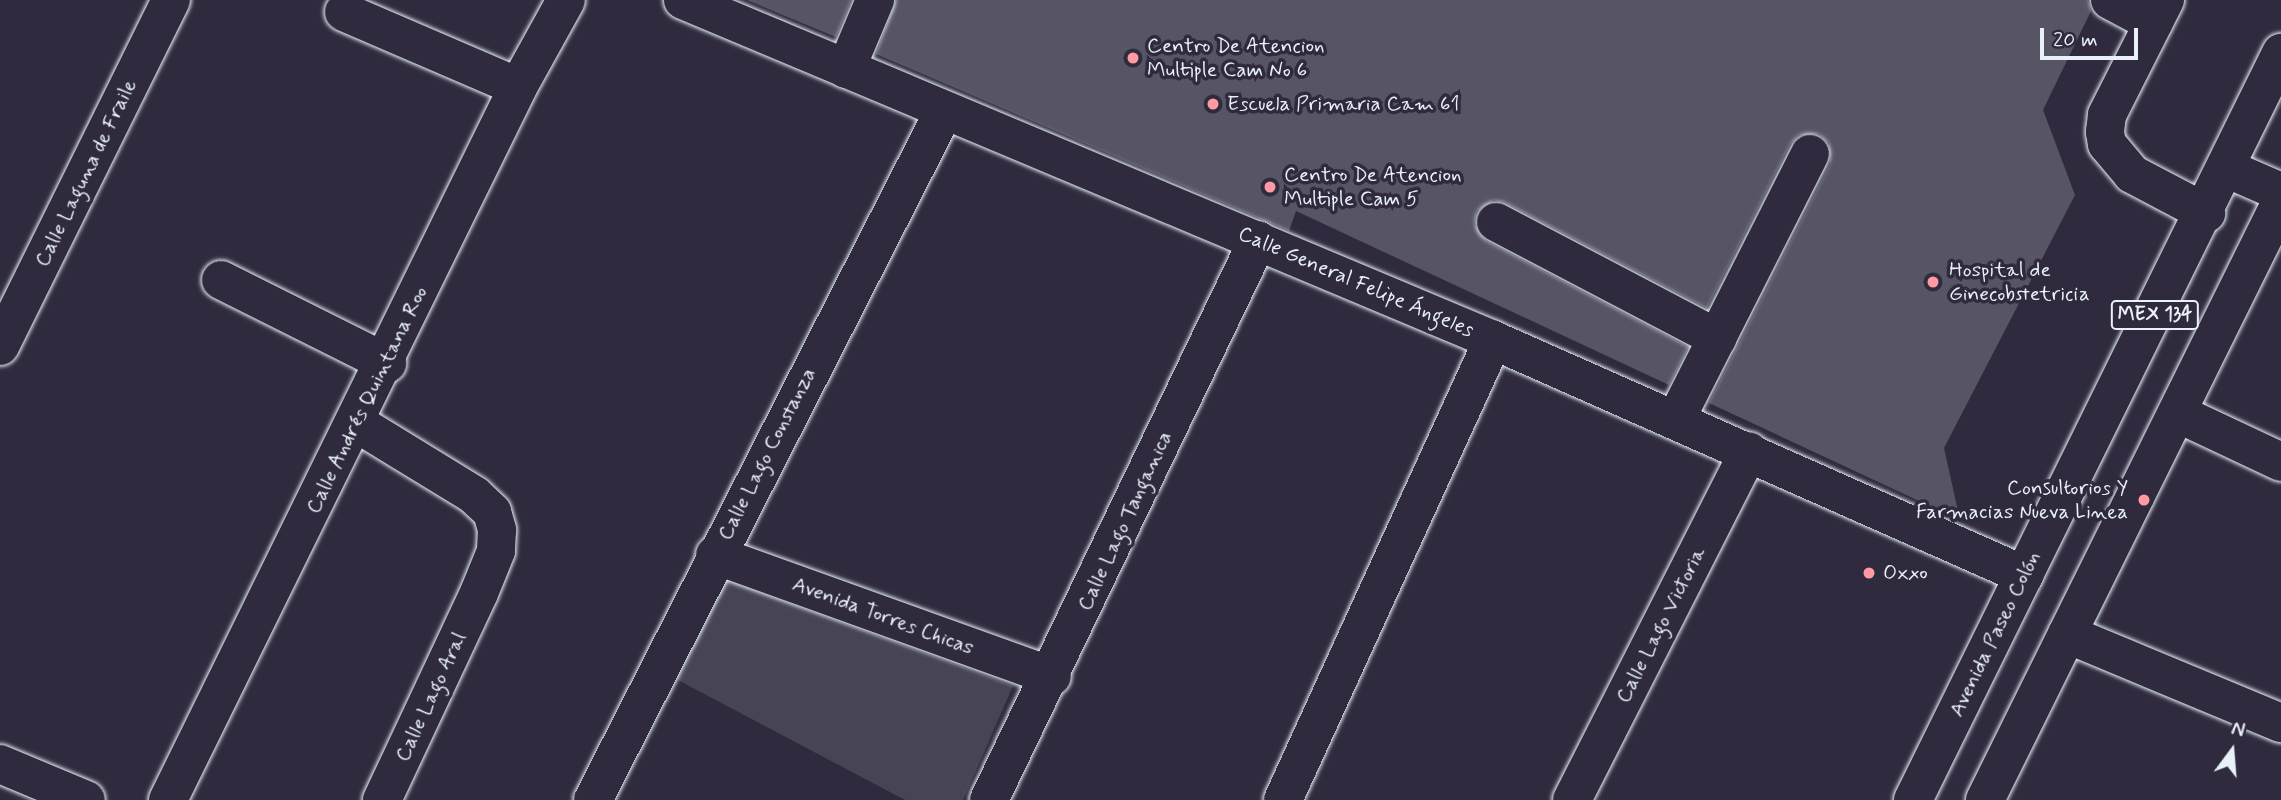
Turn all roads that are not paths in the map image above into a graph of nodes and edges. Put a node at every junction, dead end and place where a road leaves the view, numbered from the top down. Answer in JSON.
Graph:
{"nodes":[{"id":1,"x":171,"y":0,"type":"edge"},
{"id":2,"x":566,"y":0,"type":"edge"},
{"id":3,"x":682,"y":0,"type":"edge"},
{"id":4,"x":875,"y":0,"type":"edge"},
{"id":5,"x":2110,"y":0,"type":"edge"},
{"id":6,"x":344,"y":12,"type":"dead end"},
{"id":7,"x":2159,"y":12,"type":"edge"},
{"id":8,"x":2281,"y":53,"type":"edge"},
{"id":9,"x":846,"y":69,"type":"junction"},
{"id":10,"x":518,"y":87,"type":"junction"},
{"id":11,"x":944,"y":111,"type":"junction"},
{"id":12,"x":1810,"y":154,"type":"dead end"},
{"id":13,"x":2228,"y":169,"type":"junction"},
{"id":14,"x":2281,"y":192,"type":"edge"},
{"id":15,"x":2281,"y":202,"type":"edge"},
{"id":16,"x":2206,"y":214,"type":"junction"},
{"id":17,"x":1496,"y":222,"type":"dead end"},
{"id":18,"x":1258,"y":240,"type":"junction"},
{"id":19,"x":221,"y":280,"type":"dead end"},
{"id":20,"x":1717,"y":338,"type":"junction"},
{"id":21,"x":1493,"y":340,"type":"junction"},
{"id":22,"x":0,"y":346,"type":"edge"},
{"id":23,"x":387,"y":363,"type":"junction"},
{"id":24,"x":2177,"y":413,"type":"junction"},
{"id":25,"x":1675,"y":419,"type":"junction"},
{"id":26,"x":355,"y":422,"type":"junction"},
{"id":27,"x":1749,"y":451,"type":"junction"},
{"id":28,"x":2281,"y":462,"type":"edge"},
{"id":29,"x":715,"y":555,"type":"junction"},
{"id":30,"x":2024,"y":575,"type":"junction"},
{"id":31,"x":2067,"y":635,"type":"junction"},
{"id":32,"x":1052,"y":676,"type":"junction"},
{"id":33,"x":2281,"y":723,"type":"edge"},
{"id":34,"x":0,"y":764,"type":"edge"},
{"id":35,"x":86,"y":800,"type":"edge"},
{"id":36,"x":169,"y":800,"type":"edge"},
{"id":37,"x":382,"y":800,"type":"edge"},
{"id":38,"x":593,"y":800,"type":"edge"},
{"id":39,"x":989,"y":800,"type":"edge"},
{"id":40,"x":1283,"y":800,"type":"edge"},
{"id":41,"x":1572,"y":800,"type":"edge"},
{"id":42,"x":1913,"y":800,"type":"edge"},
{"id":43,"x":1985,"y":800,"type":"edge"}],
"edges":[{"from":1,"to":22,"type":"street","name":"Calle Laguna de Fraile"},
{"from":2,"to":10,"type":"street","name":"Calle Andrés Quintana Roo"},
{"from":3,"to":9,"type":"street","name":"Calle General Felipe Ángeles"},
{"from":4,"to":9,"type":"street"},
{"from":5,"to":7,"type":"street"},
{"from":6,"to":10,"type":"street"},
{"from":7,"to":16,"type":"street"},
{"from":8,"to":13,"type":"street","name":"Avenida Paseo Colón","number":"MEX 134"},
{"from":9,"to":11,"type":"street","name":"Calle General Felipe Ángeles"},
{"from":10,"to":23,"type":"street","name":"Calle Andrés Quintana Roo"},
{"from":11,"to":18,"type":"street","name":"Calle General Felipe Ángeles"},
{"from":11,"to":29,"type":"street","name":"Calle Lago Constanza"},
{"from":12,"to":20,"type":"street"},
{"from":13,"to":14,"type":"street"},
{"from":13,"to":16,"type":"street","name":"Avenida Paseo Colón","number":"MEX 134"},
{"from":15,"to":24,"type":"street","number":"MEX 134"},
{"from":16,"to":30,"type":"street","name":"Avenida Paseo Colón","number":"MEX 134"},
{"from":17,"to":20,"type":"street"},
{"from":18,"to":21,"type":"street","name":"Calle General Felipe Ángeles"},
{"from":18,"to":32,"type":"street","name":"Calle Lago Tanganica"},
{"from":19,"to":23,"type":"street"},
{"from":20,"to":25,"type":"street"},
{"from":21,"to":25,"type":"street","name":"Calle General Felipe Ángeles"},
{"from":21,"to":40,"type":"street"},
{"from":23,"to":26,"type":"street","name":"Calle Andrés Quintana Roo"},
{"from":24,"to":28,"type":"street"},
{"from":24,"to":31,"type":"street","number":"MEX 134"},
{"from":25,"to":27,"type":"street","name":"Calle General Felipe Ángeles"},
{"from":26,"to":36,"type":"street","name":"Calle Andrés Quintana Roo"},
{"from":26,"to":37,"type":"street","name":"Calle Lago Aral"},
{"from":27,"to":30,"type":"street","name":"Calle General Felipe Ángeles"},
{"from":27,"to":41,"type":"street","name":"Calle Lago Victoria"},
{"from":29,"to":32,"type":"street","name":"Avenida Torres Chicas"},
{"from":29,"to":38,"type":"street","name":"Calle Lago Constanza"},
{"from":30,"to":42,"type":"street","name":"Avenida Paseo Colón","number":"MEX 134"},
{"from":31,"to":33,"type":"street"},
{"from":31,"to":43,"type":"street","number":"MEX 134"},
{"from":32,"to":39,"type":"street","name":"Calle Lago Tanganica"},
{"from":34,"to":35,"type":"street"}]}
